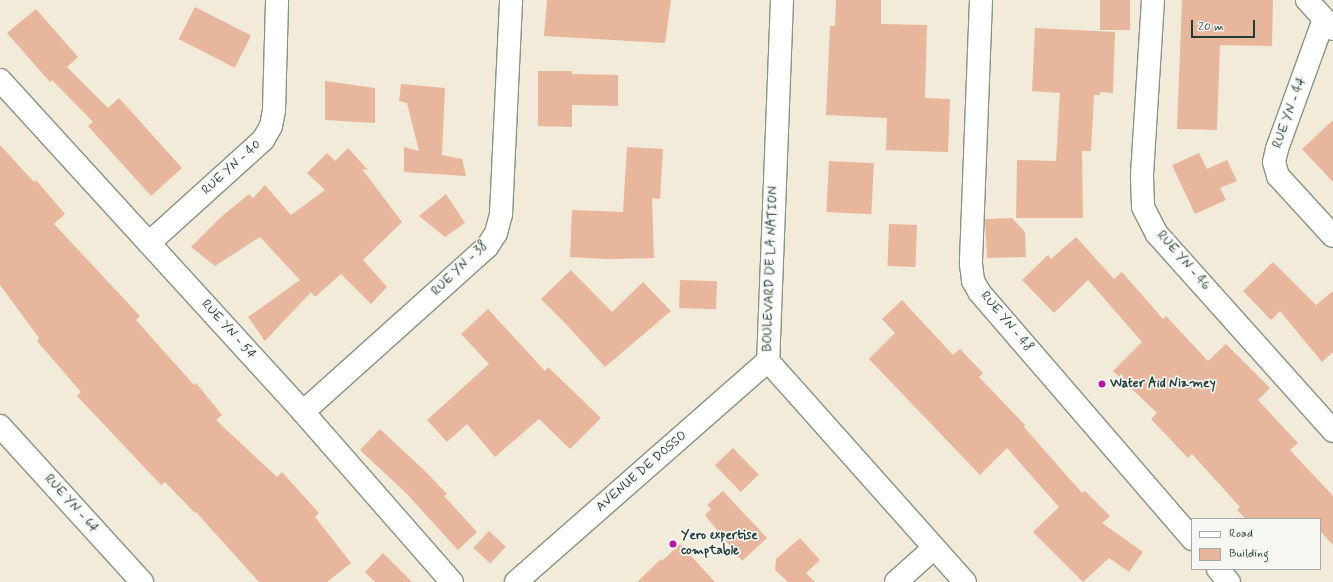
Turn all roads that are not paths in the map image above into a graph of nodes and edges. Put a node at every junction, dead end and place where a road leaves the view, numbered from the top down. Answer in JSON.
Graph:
{"nodes":[{"id":1,"x":277,"y":0,"type":"edge"},
{"id":2,"x":510,"y":0,"type":"edge"},
{"id":3,"x":782,"y":0,"type":"edge"},
{"id":4,"x":981,"y":0,"type":"edge"},
{"id":5,"x":1153,"y":0,"type":"edge"},
{"id":6,"x":1307,"y":0,"type":"edge"},
{"id":7,"x":1329,"y":24,"type":"edge"},
{"id":8,"x":0,"y":80,"type":"edge"},
{"id":9,"x":1333,"y":236,"type":"edge"},
{"id":10,"x":149,"y":243,"type":"junction"},
{"id":11,"x":768,"y":361,"type":"junction"},
{"id":12,"x":303,"y":412,"type":"junction"},
{"id":13,"x":0,"y":426,"type":"edge"},
{"id":14,"x":1333,"y":431,"type":"edge"},
{"id":15,"x":1191,"y":538,"type":"edge"},
{"id":16,"x":934,"y":548,"type":"junction"},
{"id":17,"x":1219,"y":570,"type":"edge"},
{"id":18,"x":142,"y":582,"type":"edge"},
{"id":19,"x":452,"y":582,"type":"edge"},
{"id":20,"x":516,"y":582,"type":"edge"},
{"id":21,"x":896,"y":582,"type":"edge"},
{"id":22,"x":965,"y":582,"type":"edge"},
{"id":23,"x":1229,"y":582,"type":"edge"}],
"edges":[{"from":1,"to":10,"type":"street","name":"RUE YN - 40"},
{"from":2,"to":12,"type":"street","name":"RUE YN - 38"},
{"from":3,"to":11,"type":"street","name":"BOULEVARD DE LA NATION"},
{"from":4,"to":15,"type":"street","name":"RUE YN - 48"},
{"from":5,"to":14,"type":"street","name":"RUE YN - 46"},
{"from":6,"to":7,"type":"street"},
{"from":7,"to":9,"type":"street","name":"RUE YN - 44"},
{"from":8,"to":10,"type":"street","name":"RUE YN - 54"},
{"from":10,"to":12,"type":"street","name":"RUE YN - 54"},
{"from":11,"to":16,"type":"street","name":"BOULEVARD DE LA NATION"},
{"from":11,"to":20,"type":"street","name":"AVENUE DE DOSSO"},
{"from":12,"to":19,"type":"street","name":"RUE YN - 54"},
{"from":13,"to":18,"type":"street","name":"RUE YN - 64"},
{"from":16,"to":21,"type":"street"},
{"from":16,"to":22,"type":"street","name":"BOULEVARD DE LA NATION"},
{"from":17,"to":23,"type":"street"}]}
